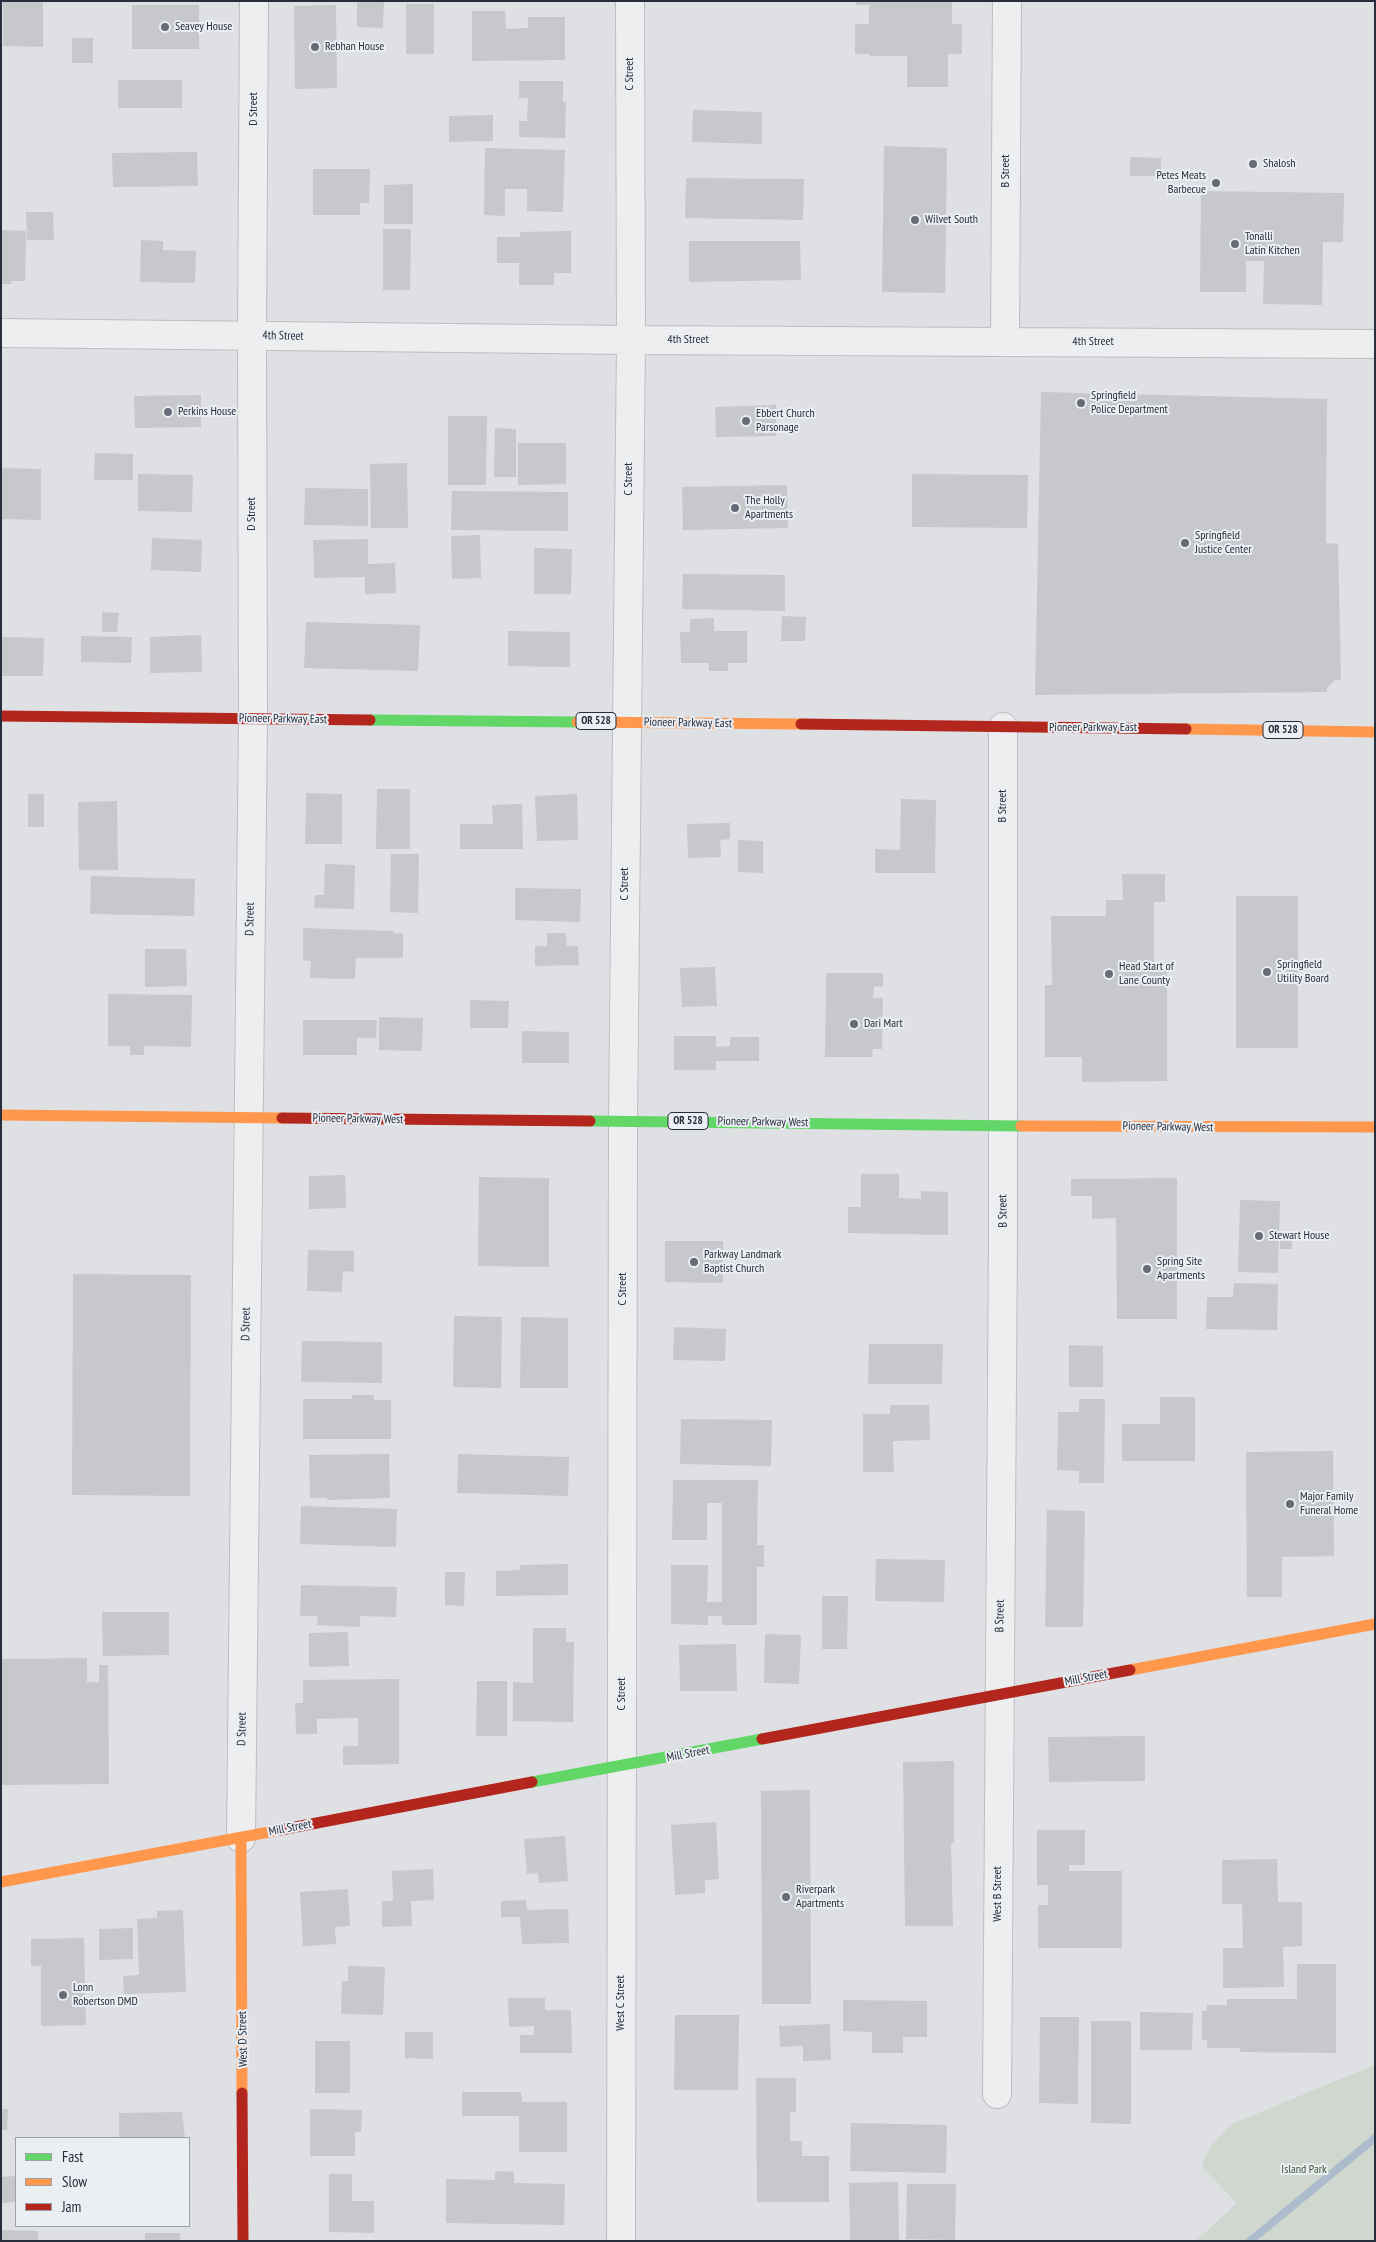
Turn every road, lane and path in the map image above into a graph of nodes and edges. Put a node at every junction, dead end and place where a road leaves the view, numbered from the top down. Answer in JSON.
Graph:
{"nodes":[{"id":1,"x":254,"y":1,"type":"edge"},
{"id":2,"x":630,"y":1,"type":"edge"},
{"id":3,"x":1007,"y":1,"type":"edge"},
{"id":4,"x":1,"y":333,"type":"edge"},
{"id":5,"x":252,"y":336,"type":"junction"},
{"id":6,"x":631,"y":340,"type":"junction"},
{"id":7,"x":1005,"y":342,"type":"junction"},
{"id":8,"x":1375,"y":344,"type":"edge"},
{"id":9,"x":1,"y":716,"type":"edge"},
{"id":10,"x":253,"y":718,"type":"junction"},
{"id":11,"x":626,"y":722,"type":"junction"},
{"id":12,"x":1003,"y":727,"type":"junction"},
{"id":13,"x":1375,"y":732,"type":"edge"},
{"id":14,"x":1,"y":1115,"type":"edge"},
{"id":15,"x":248,"y":1117,"type":"junction"},
{"id":16,"x":623,"y":1120,"type":"junction"},
{"id":17,"x":1002,"y":1125,"type":"junction"},
{"id":18,"x":1375,"y":1127,"type":"edge"},
{"id":19,"x":1375,"y":1624,"type":"edge"},
{"id":20,"x":999,"y":1695,"type":"junction"},
{"id":21,"x":622,"y":1766,"type":"junction"},
{"id":22,"x":241,"y":1838,"type":"junction"},
{"id":23,"x":1,"y":1882,"type":"edge"},
{"id":24,"x":997,"y":2094,"type":"dead end"},
{"id":25,"x":244,"y":2241,"type":"edge"},
{"id":26,"x":621,"y":2241,"type":"edge"}],
"edges":[{"from":1,"to":5,"type":"street","name":"D Street"},
{"from":2,"to":6,"type":"street","name":"C Street"},
{"from":3,"to":7,"type":"street","name":"B Street"},
{"from":4,"to":5,"type":"street","name":"4th Street"},
{"from":5,"to":6,"type":"street","name":"4th Street"},
{"from":5,"to":10,"type":"street","name":"D Street"},
{"from":6,"to":7,"type":"street","name":"4th Street"},
{"from":6,"to":11,"type":"street","name":"C Street"},
{"from":7,"to":8,"type":"street","name":"4th Street"},
{"from":9,"to":10,"type":"main road","name":"Pioneer Parkway East","number":"OR 528"},
{"from":10,"to":11,"type":"main road","name":"Pioneer Parkway East","number":"OR 528"},
{"from":10,"to":15,"type":"street","name":"D Street"},
{"from":11,"to":12,"type":"main road","name":"Pioneer Parkway East","number":"OR 528"},
{"from":11,"to":16,"type":"street","name":"C Street"},
{"from":12,"to":13,"type":"main road","name":"Pioneer Parkway East","number":"OR 528"},
{"from":12,"to":17,"type":"street","name":"B Street"},
{"from":14,"to":15,"type":"main road","name":"Pioneer Parkway West","number":"OR 528"},
{"from":15,"to":16,"type":"main road","name":"Pioneer Parkway West","number":"OR 528"},
{"from":15,"to":22,"type":"street","name":"D Street"},
{"from":16,"to":17,"type":"main road","name":"Pioneer Parkway West","number":"OR 528"},
{"from":16,"to":21,"type":"street","name":"C Street"},
{"from":17,"to":18,"type":"main road","name":"Pioneer Parkway West","number":"OR 528"},
{"from":17,"to":20,"type":"street","name":"B Street"},
{"from":19,"to":20,"type":"main road","name":"Mill Street"},
{"from":20,"to":21,"type":"main road","name":"Mill Street"},
{"from":20,"to":24,"type":"street","name":"West B Street"},
{"from":21,"to":22,"type":"main road","name":"Mill Street"},
{"from":21,"to":26,"type":"street","name":"West C Street"},
{"from":22,"to":23,"type":"main road","name":"Mill Street"},
{"from":22,"to":25,"type":"main road","name":"West D Street"}]}
